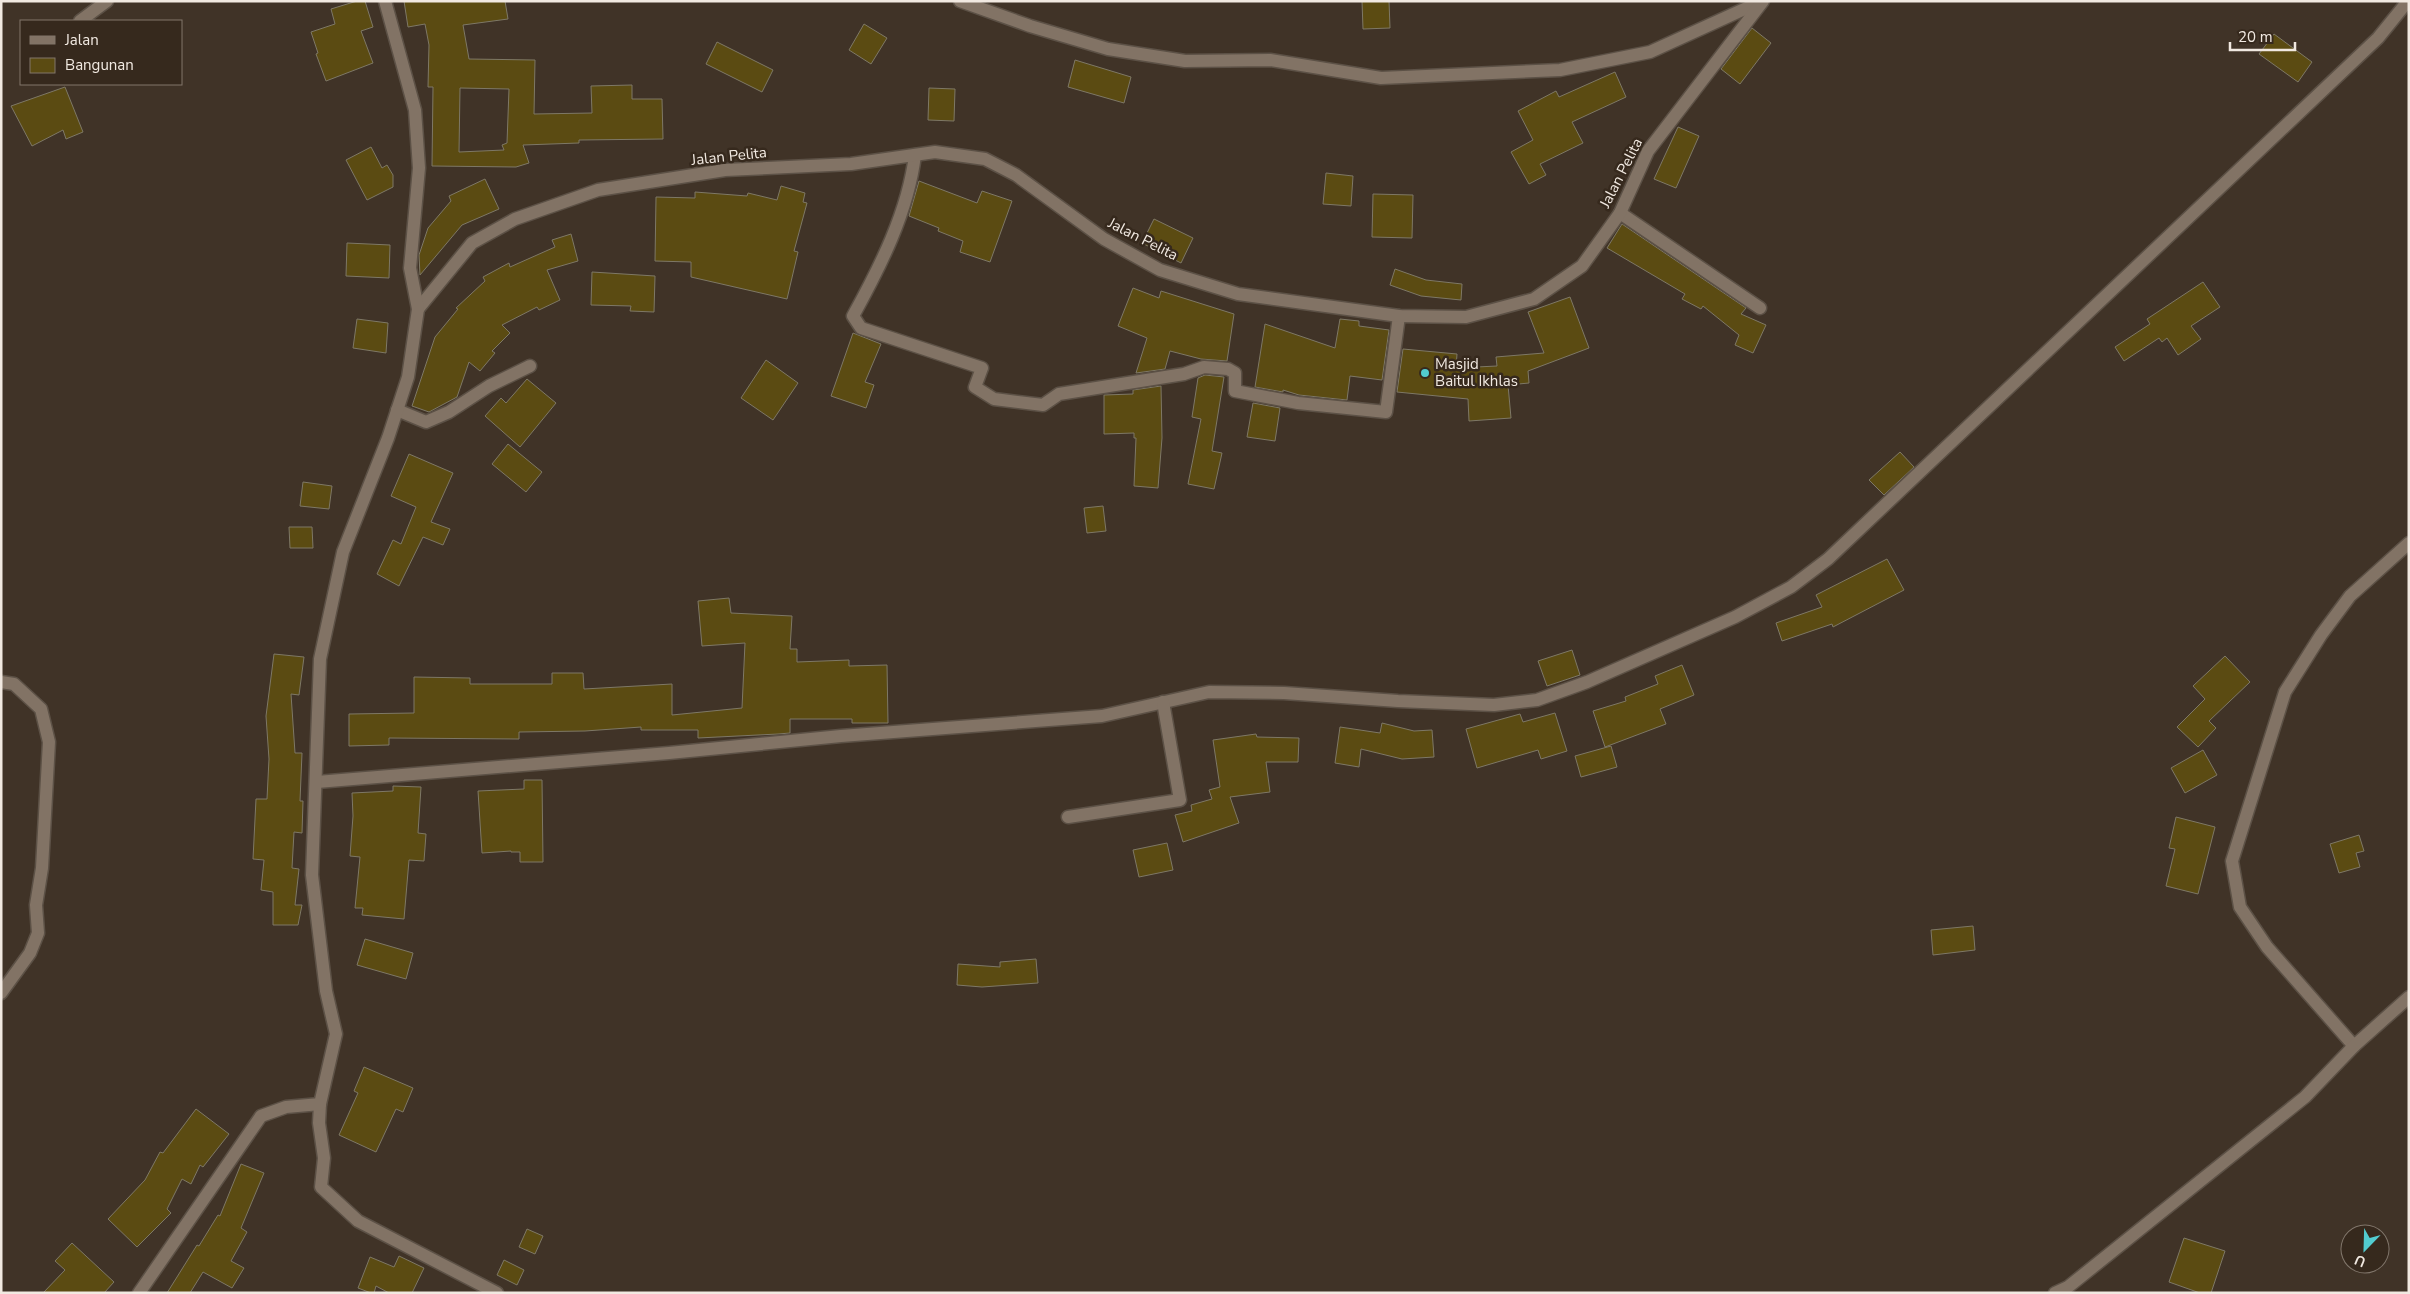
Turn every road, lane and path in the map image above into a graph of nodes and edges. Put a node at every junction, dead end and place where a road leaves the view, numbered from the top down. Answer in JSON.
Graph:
{"nodes":[{"id":1,"x":107,"y":1,"type":"edge"},
{"id":2,"x":384,"y":1,"type":"edge"},
{"id":3,"x":960,"y":1,"type":"edge"},
{"id":4,"x":1763,"y":1,"type":"edge"},
{"id":5,"x":2408,"y":1,"type":"edge"},
{"id":6,"x":81,"y":20,"type":"edge"},
{"id":7,"x":915,"y":155,"type":"junction"},
{"id":8,"x":1620,"y":213,"type":"junction"},
{"id":9,"x":1760,"y":308,"type":"dead end"},
{"id":10,"x":418,"y":309,"type":"junction"},
{"id":11,"x":1399,"y":316,"type":"junction"},
{"id":12,"x":530,"y":366,"type":"dead end"},
{"id":13,"x":397,"y":410,"type":"junction"},
{"id":14,"x":2409,"y":543,"type":"edge"},
{"id":15,"x":1,"y":682,"type":"edge"},
{"id":16,"x":1163,"y":702,"type":"junction"},
{"id":17,"x":316,"y":782,"type":"junction"},
{"id":18,"x":1068,"y":817,"type":"dead end"},
{"id":19,"x":1,"y":993,"type":"edge"},
{"id":20,"x":2409,"y":997,"type":"edge"},
{"id":21,"x":2354,"y":1046,"type":"junction"},
{"id":22,"x":320,"y":1104,"type":"junction"},
{"id":23,"x":2067,"y":1290,"type":"edge"},
{"id":24,"x":139,"y":1293,"type":"edge"},
{"id":25,"x":497,"y":1293,"type":"edge"},
{"id":26,"x":2055,"y":1293,"type":"edge"}],
"edges":[{"from":1,"to":6,"type":"street"},
{"from":2,"to":10,"type":"street"},
{"from":3,"to":4,"type":"street"},
{"from":4,"to":8,"type":"street","name":"Jalan Pelita"},
{"from":5,"to":16,"type":"street"},
{"from":7,"to":10,"type":"street","name":"Jalan Pelita"},
{"from":7,"to":11,"type":"street","name":"Jalan Pelita"},
{"from":7,"to":11,"type":"street"},
{"from":8,"to":9,"type":"street"},
{"from":8,"to":11,"type":"street","name":"Jalan Pelita"},
{"from":10,"to":13,"type":"street"},
{"from":12,"to":13,"type":"street"},
{"from":13,"to":17,"type":"street"},
{"from":14,"to":21,"type":"street"},
{"from":15,"to":19,"type":"street"},
{"from":16,"to":17,"type":"street"},
{"from":16,"to":18,"type":"street"},
{"from":17,"to":22,"type":"street"},
{"from":20,"to":21,"type":"street"},
{"from":21,"to":23,"type":"street"},
{"from":22,"to":24,"type":"street"},
{"from":22,"to":25,"type":"street"},
{"from":23,"to":26,"type":"street"}]}
